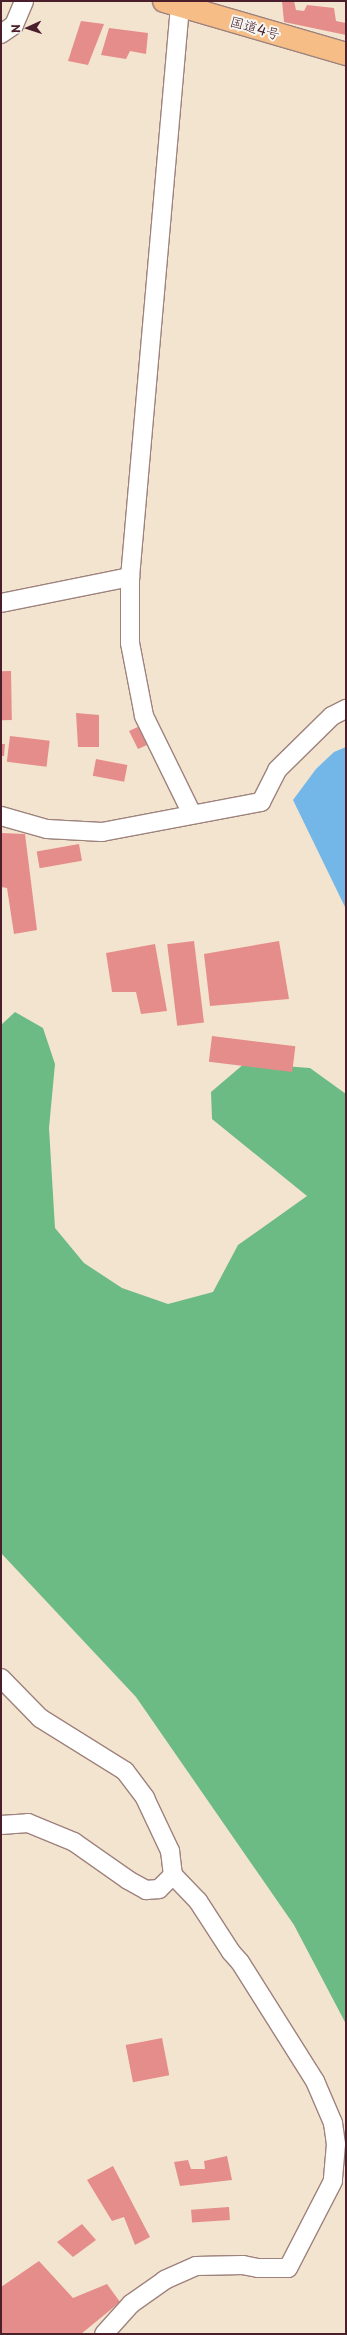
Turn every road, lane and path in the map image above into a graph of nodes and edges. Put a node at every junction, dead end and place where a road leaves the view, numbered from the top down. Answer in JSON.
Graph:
{"nodes":[{"id":1,"x":24,"y":1,"type":"edge"},
{"id":2,"x":172,"y":3,"type":"edge"},
{"id":3,"x":1,"y":34,"type":"edge"},
{"id":4,"x":346,"y":54,"type":"edge"},
{"id":5,"x":130,"y":577,"type":"junction"},
{"id":6,"x":1,"y":603,"type":"edge"},
{"id":7,"x":346,"y":709,"type":"edge"},
{"id":8,"x":192,"y":814,"type":"junction"},
{"id":9,"x":1,"y":816,"type":"edge"},
{"id":10,"x":1,"y":1678,"type":"edge"},
{"id":11,"x":1,"y":1825,"type":"edge"},
{"id":12,"x":173,"y":1875,"type":"junction"},
{"id":13,"x":104,"y":2334,"type":"edge"}],
"edges":[{"from":1,"to":3,"type":"street"},
{"from":2,"to":4,"type":"highway","name":"国道4号"},
{"from":2,"to":5,"type":"street"},
{"from":5,"to":6,"type":"street"},
{"from":5,"to":8,"type":"street"},
{"from":7,"to":8,"type":"street"},
{"from":8,"to":9,"type":"street"},
{"from":10,"to":12,"type":"street"},
{"from":11,"to":12,"type":"street"},
{"from":12,"to":13,"type":"street"}]}
